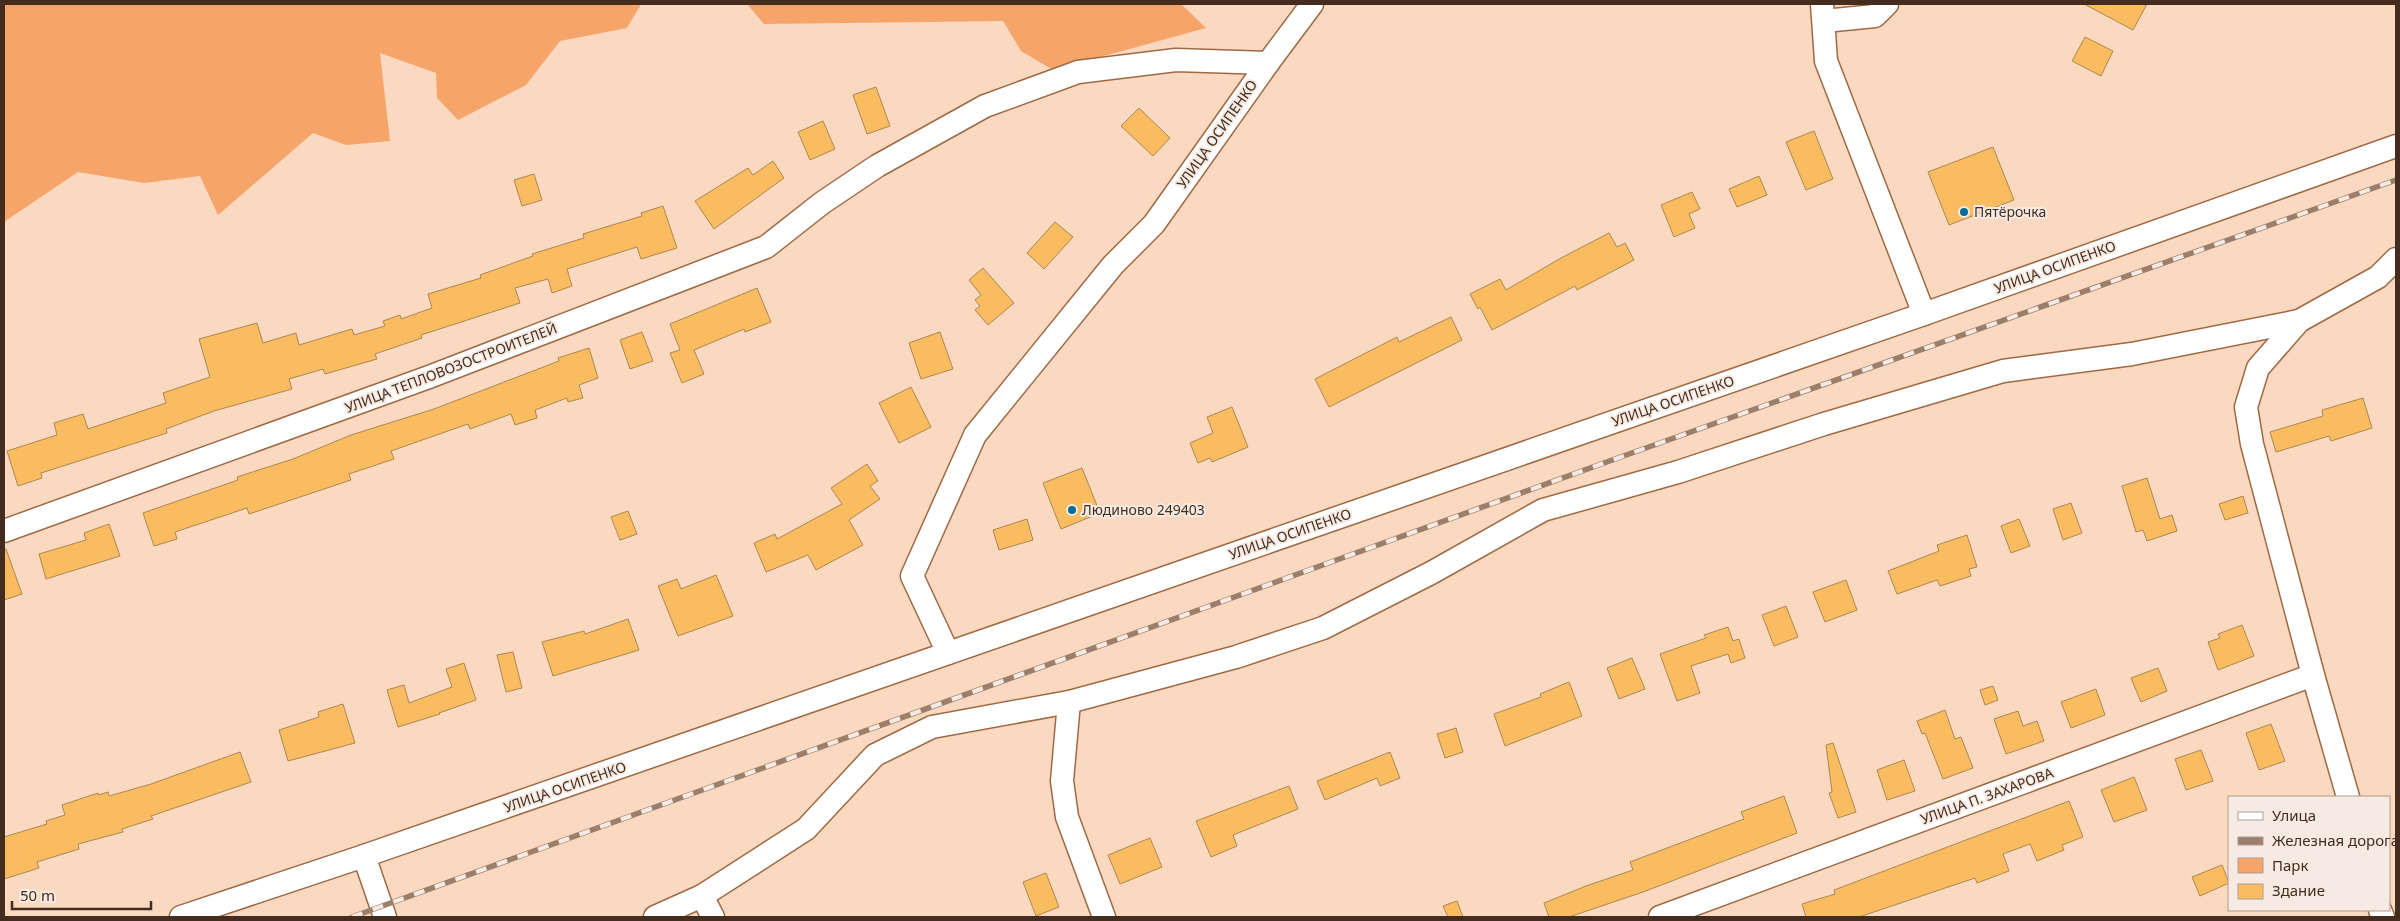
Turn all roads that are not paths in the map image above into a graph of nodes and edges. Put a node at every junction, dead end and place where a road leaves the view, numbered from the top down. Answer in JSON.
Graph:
{"nodes":[{"id":1,"x":1312,"y":4,"type":"edge"},
{"id":2,"x":1887,"y":4,"type":"edge"},
{"id":3,"x":1823,"y":12,"type":"edge"},
{"id":4,"x":1268,"y":63,"type":"junction"},
{"id":5,"x":2396,"y":146,"type":"edge"},
{"id":6,"x":2396,"y":260,"type":"edge"},
{"id":7,"x":1924,"y":314,"type":"junction"},
{"id":8,"x":2299,"y":321,"type":"junction"},
{"id":9,"x":4,"y":531,"type":"edge"},
{"id":10,"x":948,"y":653,"type":"junction"},
{"id":11,"x":2313,"y":676,"type":"junction"},
{"id":12,"x":1069,"y":702,"type":"junction"},
{"id":13,"x":2348,"y":796,"type":"edge"},
{"id":14,"x":364,"y":856,"type":"junction"},
{"id":15,"x":702,"y":896,"type":"junction"},
{"id":16,"x":181,"y":917,"type":"edge"},
{"id":17,"x":385,"y":917,"type":"edge"},
{"id":18,"x":655,"y":917,"type":"edge"},
{"id":19,"x":713,"y":917,"type":"edge"},
{"id":20,"x":1104,"y":917,"type":"edge"},
{"id":21,"x":1660,"y":917,"type":"edge"}],
"edges":[{"from":1,"to":4,"type":"street","name":"УЛИЦА ОСИПЕНКО"},
{"from":2,"to":3,"type":"street"},
{"from":3,"to":7,"type":"street"},
{"from":4,"to":9,"type":"street","name":"УЛИЦА ТЕПЛОВОЗОСТРОИТЕЛЕЙ"},
{"from":4,"to":10,"type":"street","name":"УЛИЦА ОСИПЕНКО"},
{"from":5,"to":7,"type":"street","name":"УЛИЦА ОСИПЕНКО"},
{"from":6,"to":8,"type":"street"},
{"from":7,"to":10,"type":"street","name":"УЛИЦА ОСИПЕНКО"},
{"from":8,"to":11,"type":"street"},
{"from":8,"to":12,"type":"street"},
{"from":10,"to":14,"type":"street","name":"УЛИЦА ОСИПЕНКО"},
{"from":11,"to":13,"type":"street"},
{"from":11,"to":21,"type":"street","name":"УЛИЦА П. ЗАХАРОВА"},
{"from":12,"to":15,"type":"street"},
{"from":12,"to":20,"type":"street"},
{"from":14,"to":16,"type":"street","name":"УЛИЦА ОСИПЕНКО"},
{"from":14,"to":17,"type":"street"},
{"from":15,"to":18,"type":"street"},
{"from":15,"to":19,"type":"street"}]}
